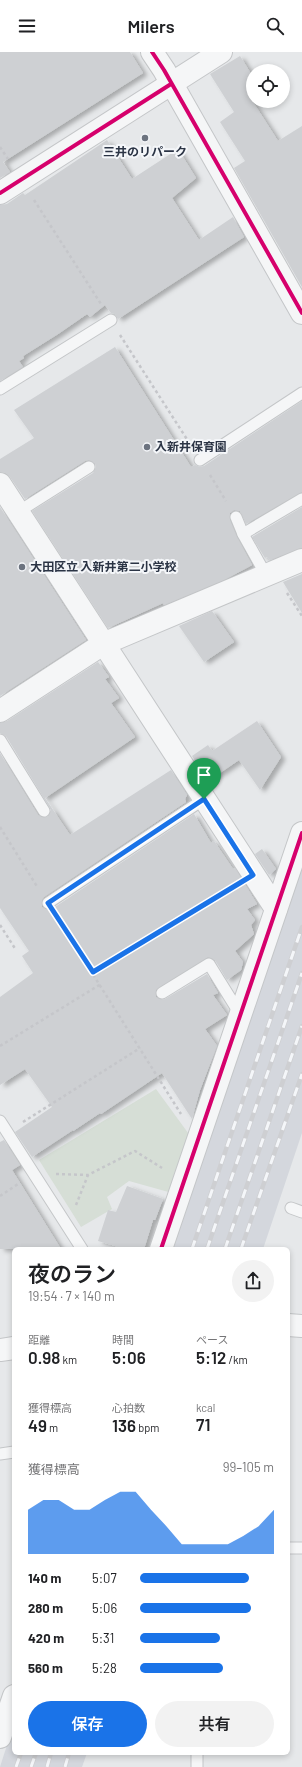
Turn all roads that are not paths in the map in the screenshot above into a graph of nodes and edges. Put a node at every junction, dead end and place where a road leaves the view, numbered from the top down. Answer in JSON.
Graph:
{"nodes":[{"id":1,"x":152,"y":52,"type":"edge"},
{"id":2,"x":221,"y":52,"type":"edge"},
{"id":3,"x":171,"y":84,"type":"junction"},
{"id":4,"x":0,"y":193,"type":"edge"},
{"id":5,"x":302,"y":313,"type":"edge"},
{"id":6,"x":111,"y":320,"type":"dead end"},
{"id":7,"x":0,"y":388,"type":"edge"},
{"id":8,"x":302,"y":393,"type":"edge"},
{"id":9,"x":200,"y":460,"type":"dead end"},
{"id":10,"x":89,"y":467,"type":"dead end"},
{"id":11,"x":0,"y":484,"type":"edge"},
{"id":12,"x":302,"y":499,"type":"edge"},
{"id":13,"x":18,"y":512,"type":"junction"},
{"id":14,"x":236,"y":517,"type":"dead end"},
{"id":15,"x":243,"y":534,"type":"junction"},
{"id":16,"x":302,"y":560,"type":"edge"},
{"id":17,"x":266,"y":575,"type":"junction"},
{"id":18,"x":103,"y":644,"type":"junction"},
{"id":19,"x":0,"y":711,"type":"edge"},
{"id":20,"x":0,"y":740,"type":"edge"},
{"id":21,"x":204,"y":799,"type":"junction"},
{"id":22,"x":44,"y":811,"type":"dead end"},
{"id":23,"x":302,"y":833,"type":"edge"},
{"id":24,"x":48,"y":903,"type":"road end"},
{"id":25,"x":276,"y":909,"type":"junction"},
{"id":26,"x":162,"y":993,"type":"dead end"},
{"id":27,"x":240,"y":1014,"type":"junction"},
{"id":28,"x":0,"y":1121,"type":"edge"},
{"id":29,"x":290,"y":1208,"type":"dead end"},
{"id":30,"x":302,"y":1212,"type":"edge"},
{"id":31,"x":81,"y":1247,"type":"edge"},
{"id":32,"x":162,"y":1247,"type":"edge"},
{"id":33,"x":290,"y":1325,"type":"edge"},
{"id":34,"x":302,"y":1326,"type":"edge"},
{"id":35,"x":12,"y":1348,"type":"edge"},
{"id":36,"x":0,"y":1350,"type":"edge"},
{"id":37,"x":12,"y":1452,"type":"edge"},
{"id":38,"x":0,"y":1454,"type":"edge"},
{"id":39,"x":290,"y":1548,"type":"edge"},
{"id":40,"x":302,"y":1548,"type":"edge"},
{"id":41,"x":12,"y":1702,"type":"edge"},
{"id":42,"x":0,"y":1738,"type":"edge"},
{"id":43,"x":197,"y":1755,"type":"edge"},
{"id":44,"x":197,"y":1767,"type":"edge"}],
"edges":[{"from":1,"to":3,"type":"street"},
{"from":2,"to":3,"type":"street"},
{"from":3,"to":4,"type":"street"},
{"from":3,"to":5,"type":"street"},
{"from":6,"to":7,"type":"lane"},
{"from":8,"to":9,"type":"lane"},
{"from":10,"to":13,"type":"lane"},
{"from":11,"to":13,"type":"street"},
{"from":12,"to":15,"type":"lane"},
{"from":13,"to":18,"type":"street"},
{"from":14,"to":15,"type":"lane"},
{"from":15,"to":17,"type":"lane"},
{"from":16,"to":17,"type":"street"},
{"from":17,"to":18,"type":"street"},
{"from":18,"to":19,"type":"street"},
{"from":18,"to":21,"type":"street"},
{"from":20,"to":22,"type":"lane"},
{"from":21,"to":24,"type":"lane"},
{"from":21,"to":25,"type":"street"},
{"from":23,"to":25,"type":"street"},
{"from":25,"to":27,"type":"street"},
{"from":26,"to":27,"type":"lane"},
{"from":27,"to":32,"type":"street"},
{"from":28,"to":31,"type":"lane"},
{"from":29,"to":30,"type":"lane"},
{"from":33,"to":34,"type":"street"},
{"from":35,"to":36,"type":"street"},
{"from":37,"to":38,"type":"lane"},
{"from":39,"to":40,"type":"lane"},
{"from":41,"to":42,"type":"street"},
{"from":43,"to":44,"type":"lane"}]}
